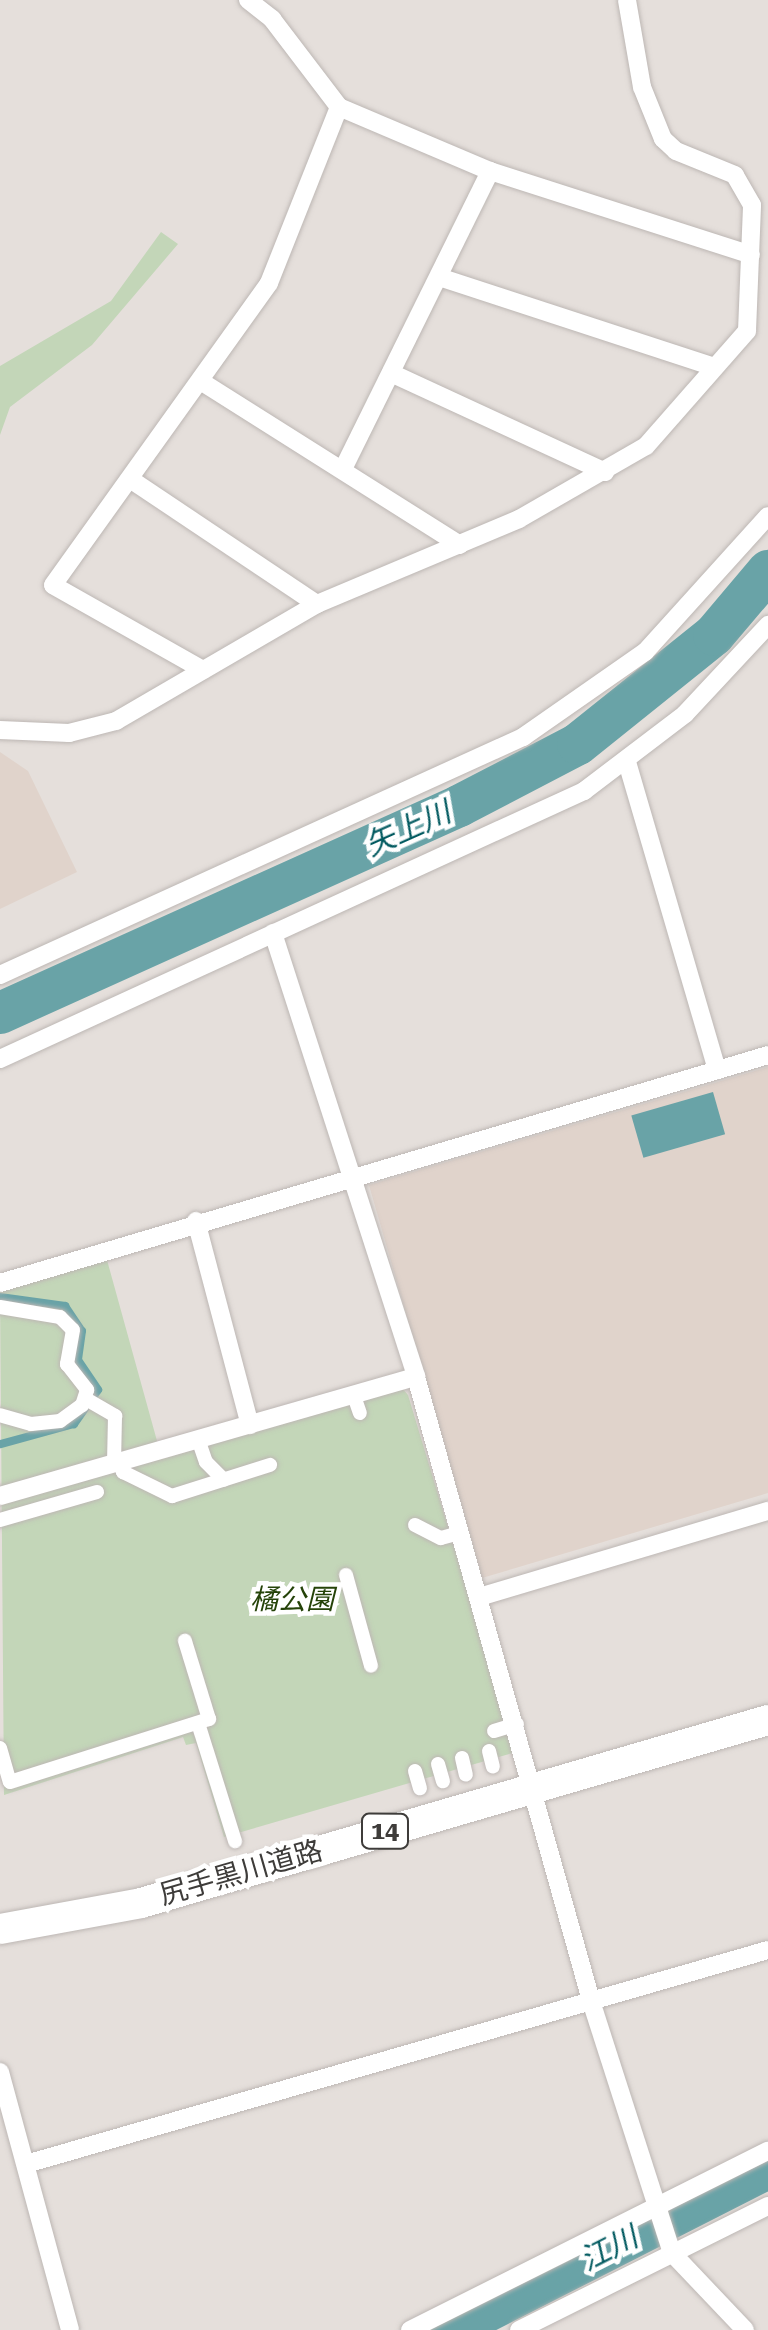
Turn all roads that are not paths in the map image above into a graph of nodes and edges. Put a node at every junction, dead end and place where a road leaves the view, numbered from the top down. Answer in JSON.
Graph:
{"nodes":[{"id":1,"x":248,"y":0,"type":"edge"},
{"id":2,"x":627,"y":0,"type":"edge"},
{"id":3,"x":338,"y":107,"type":"junction"},
{"id":4,"x":490,"y":171,"type":"junction"},
{"id":5,"x":752,"y":255,"type":"junction"},
{"id":6,"x":439,"y":278,"type":"junction"},
{"id":7,"x":715,"y":368,"type":"junction"},
{"id":8,"x":390,"y":374,"type":"junction"},
{"id":9,"x":202,"y":382,"type":"junction"},
{"id":10,"x":344,"y":467,"type":"junction"},
{"id":11,"x":605,"y":472,"type":"junction"},
{"id":12,"x":134,"y":480,"type":"junction"},
{"id":13,"x":768,"y":516,"type":"edge"},
{"id":14,"x":460,"y":545,"type":"junction"},
{"id":15,"x":317,"y":604,"type":"junction"},
{"id":16,"x":768,"y":624,"type":"edge"},
{"id":17,"x":204,"y":670,"type":"junction"},
{"id":18,"x":0,"y":730,"type":"edge"},
{"id":19,"x":626,"y":762,"type":"junction"},
{"id":20,"x":273,"y":933,"type":"junction"},
{"id":21,"x":0,"y":975,"type":"edge"},
{"id":22,"x":768,"y":1054,"type":"edge"},
{"id":23,"x":0,"y":1059,"type":"edge"},
{"id":24,"x":716,"y":1070,"type":"junction"},
{"id":25,"x":351,"y":1179,"type":"junction"},
{"id":26,"x":196,"y":1221,"type":"junction"},
{"id":27,"x":0,"y":1283,"type":"edge"},
{"id":28,"x":0,"y":1307,"type":"edge"},
{"id":29,"x":416,"y":1376,"type":"junction"},
{"id":30,"x":93,"y":1401,"type":"junction"},
{"id":31,"x":0,"y":1415,"type":"edge"},
{"id":32,"x":250,"y":1425,"type":"junction"},
{"id":33,"x":198,"y":1438,"type":"junction"},
{"id":34,"x":116,"y":1463,"type":"junction"},
{"id":35,"x":270,"y":1464,"type":"dead end"},
{"id":36,"x":90,"y":1470,"type":"junction"},
{"id":37,"x":224,"y":1480,"type":"junction"},
{"id":38,"x":0,"y":1496,"type":"edge"},
{"id":39,"x":768,"y":1511,"type":"edge"},
{"id":40,"x":0,"y":1520,"type":"edge"},
{"id":41,"x":415,"y":1524,"type":"dead end"},
{"id":42,"x":460,"y":1533,"type":"junction"},
{"id":43,"x":346,"y":1575,"type":"dead end"},
{"id":44,"x":479,"y":1597,"type":"junction"},
{"id":45,"x":185,"y":1641,"type":"dead end"},
{"id":46,"x":371,"y":1666,"type":"dead end"},
{"id":47,"x":768,"y":1704,"type":"edge"},
{"id":48,"x":768,"y":1720,"type":"edge"},
{"id":49,"x":198,"y":1722,"type":"junction"},
{"id":50,"x":517,"y":1724,"type":"junction"},
{"id":51,"x":494,"y":1731,"type":"dead end"},
{"id":52,"x":0,"y":1748,"type":"edge"},
{"id":53,"x":489,"y":1751,"type":"dead end"},
{"id":54,"x":462,"y":1758,"type":"dead end"},
{"id":55,"x":438,"y":1764,"type":"dead end"},
{"id":56,"x":492,"y":1767,"type":"dead end"},
{"id":57,"x":415,"y":1771,"type":"dead end"},
{"id":58,"x":466,"y":1775,"type":"dead end"},
{"id":59,"x":532,"y":1778,"type":"junction"},
{"id":60,"x":443,"y":1782,"type":"dead end"},
{"id":61,"x":420,"y":1788,"type":"dead end"},
{"id":62,"x":235,"y":1840,"type":"dead end"},
{"id":63,"x":0,"y":1911,"type":"edge"},
{"id":64,"x":0,"y":1929,"type":"edge"},
{"id":65,"x":768,"y":1950,"type":"edge"},
{"id":66,"x":592,"y":2004,"type":"junction"},
{"id":67,"x":0,"y":2072,"type":"edge"},
{"id":68,"x":7,"y":2126,"type":"edge"},
{"id":69,"x":768,"y":2151,"type":"edge"},
{"id":70,"x":26,"y":2164,"type":"junction"},
{"id":71,"x":656,"y":2206,"type":"junction"},
{"id":72,"x":768,"y":2206,"type":"edge"},
{"id":73,"x":672,"y":2253,"type":"junction"},
{"id":74,"x":70,"y":2330,"type":"edge"},
{"id":75,"x":410,"y":2330,"type":"edge"},
{"id":76,"x":519,"y":2330,"type":"edge"},
{"id":77,"x":745,"y":2330,"type":"edge"}],
"edges":[{"from":1,"to":3,"type":"street"},
{"from":2,"to":5,"type":"street"},
{"from":3,"to":4,"type":"street"},
{"from":3,"to":9,"type":"street"},
{"from":4,"to":5,"type":"street"},
{"from":4,"to":6,"type":"street"},
{"from":5,"to":7,"type":"street"},
{"from":6,"to":7,"type":"street"},
{"from":6,"to":8,"type":"street"},
{"from":7,"to":11,"type":"street"},
{"from":8,"to":10,"type":"street"},
{"from":8,"to":11,"type":"street"},
{"from":9,"to":10,"type":"street"},
{"from":9,"to":12,"type":"street"},
{"from":10,"to":14,"type":"street"},
{"from":11,"to":14,"type":"street"},
{"from":12,"to":15,"type":"street"},
{"from":12,"to":17,"type":"street"},
{"from":13,"to":21,"type":"street"},
{"from":14,"to":15,"type":"street"},
{"from":15,"to":17,"type":"street"},
{"from":16,"to":19,"type":"street"},
{"from":17,"to":18,"type":"street"},
{"from":19,"to":20,"type":"street"},
{"from":19,"to":24,"type":"street"},
{"from":20,"to":23,"type":"street"},
{"from":20,"to":25,"type":"street"},
{"from":22,"to":24,"type":"street"},
{"from":24,"to":25,"type":"street"},
{"from":25,"to":26,"type":"street"},
{"from":25,"to":29,"type":"street"},
{"from":26,"to":27,"type":"street"},
{"from":26,"to":32,"type":"street"},
{"from":28,"to":30,"type":"street"},
{"from":29,"to":32,"type":"street"},
{"from":29,"to":42,"type":"street"},
{"from":30,"to":31,"type":"street"},
{"from":30,"to":34,"type":"street"},
{"from":32,"to":33,"type":"street"},
{"from":33,"to":34,"type":"street"},
{"from":33,"to":37,"type":"street"},
{"from":34,"to":36,"type":"street"},
{"from":34,"to":37,"type":"street"},
{"from":35,"to":37,"type":"street"},
{"from":36,"to":38,"type":"street"},
{"from":36,"to":40,"type":"street"},
{"from":39,"to":44,"type":"street"},
{"from":41,"to":42,"type":"street"},
{"from":42,"to":44,"type":"street"},
{"from":43,"to":46,"type":"street"},
{"from":44,"to":50,"type":"street"},
{"from":45,"to":49,"type":"street"},
{"from":47,"to":59,"type":"main road","name":"尻手黒川道路","number":"14"},
{"from":48,"to":59,"type":"main road","name":"尻手黒川道路","number":"14"},
{"from":49,"to":52,"type":"street"},
{"from":49,"to":62,"type":"street"},
{"from":50,"to":51,"type":"street"},
{"from":50,"to":59,"type":"street"},
{"from":53,"to":56,"type":"street"},
{"from":54,"to":58,"type":"street"},
{"from":55,"to":60,"type":"street"},
{"from":57,"to":61,"type":"street"},
{"from":59,"to":63,"type":"main road","name":"尻手黒川道路","number":"14"},
{"from":59,"to":64,"type":"main road","name":"尻手黒川道路","number":"14"},
{"from":59,"to":66,"type":"street"},
{"from":65,"to":66,"type":"street"},
{"from":66,"to":70,"type":"street"},
{"from":66,"to":71,"type":"street"},
{"from":67,"to":68,"type":"street"},
{"from":68,"to":70,"type":"street"},
{"from":69,"to":71,"type":"street"},
{"from":70,"to":74,"type":"street"},
{"from":71,"to":73,"type":"street"},
{"from":71,"to":75,"type":"street"},
{"from":72,"to":73,"type":"street"},
{"from":73,"to":76,"type":"street"},
{"from":73,"to":77,"type":"street"}]}
